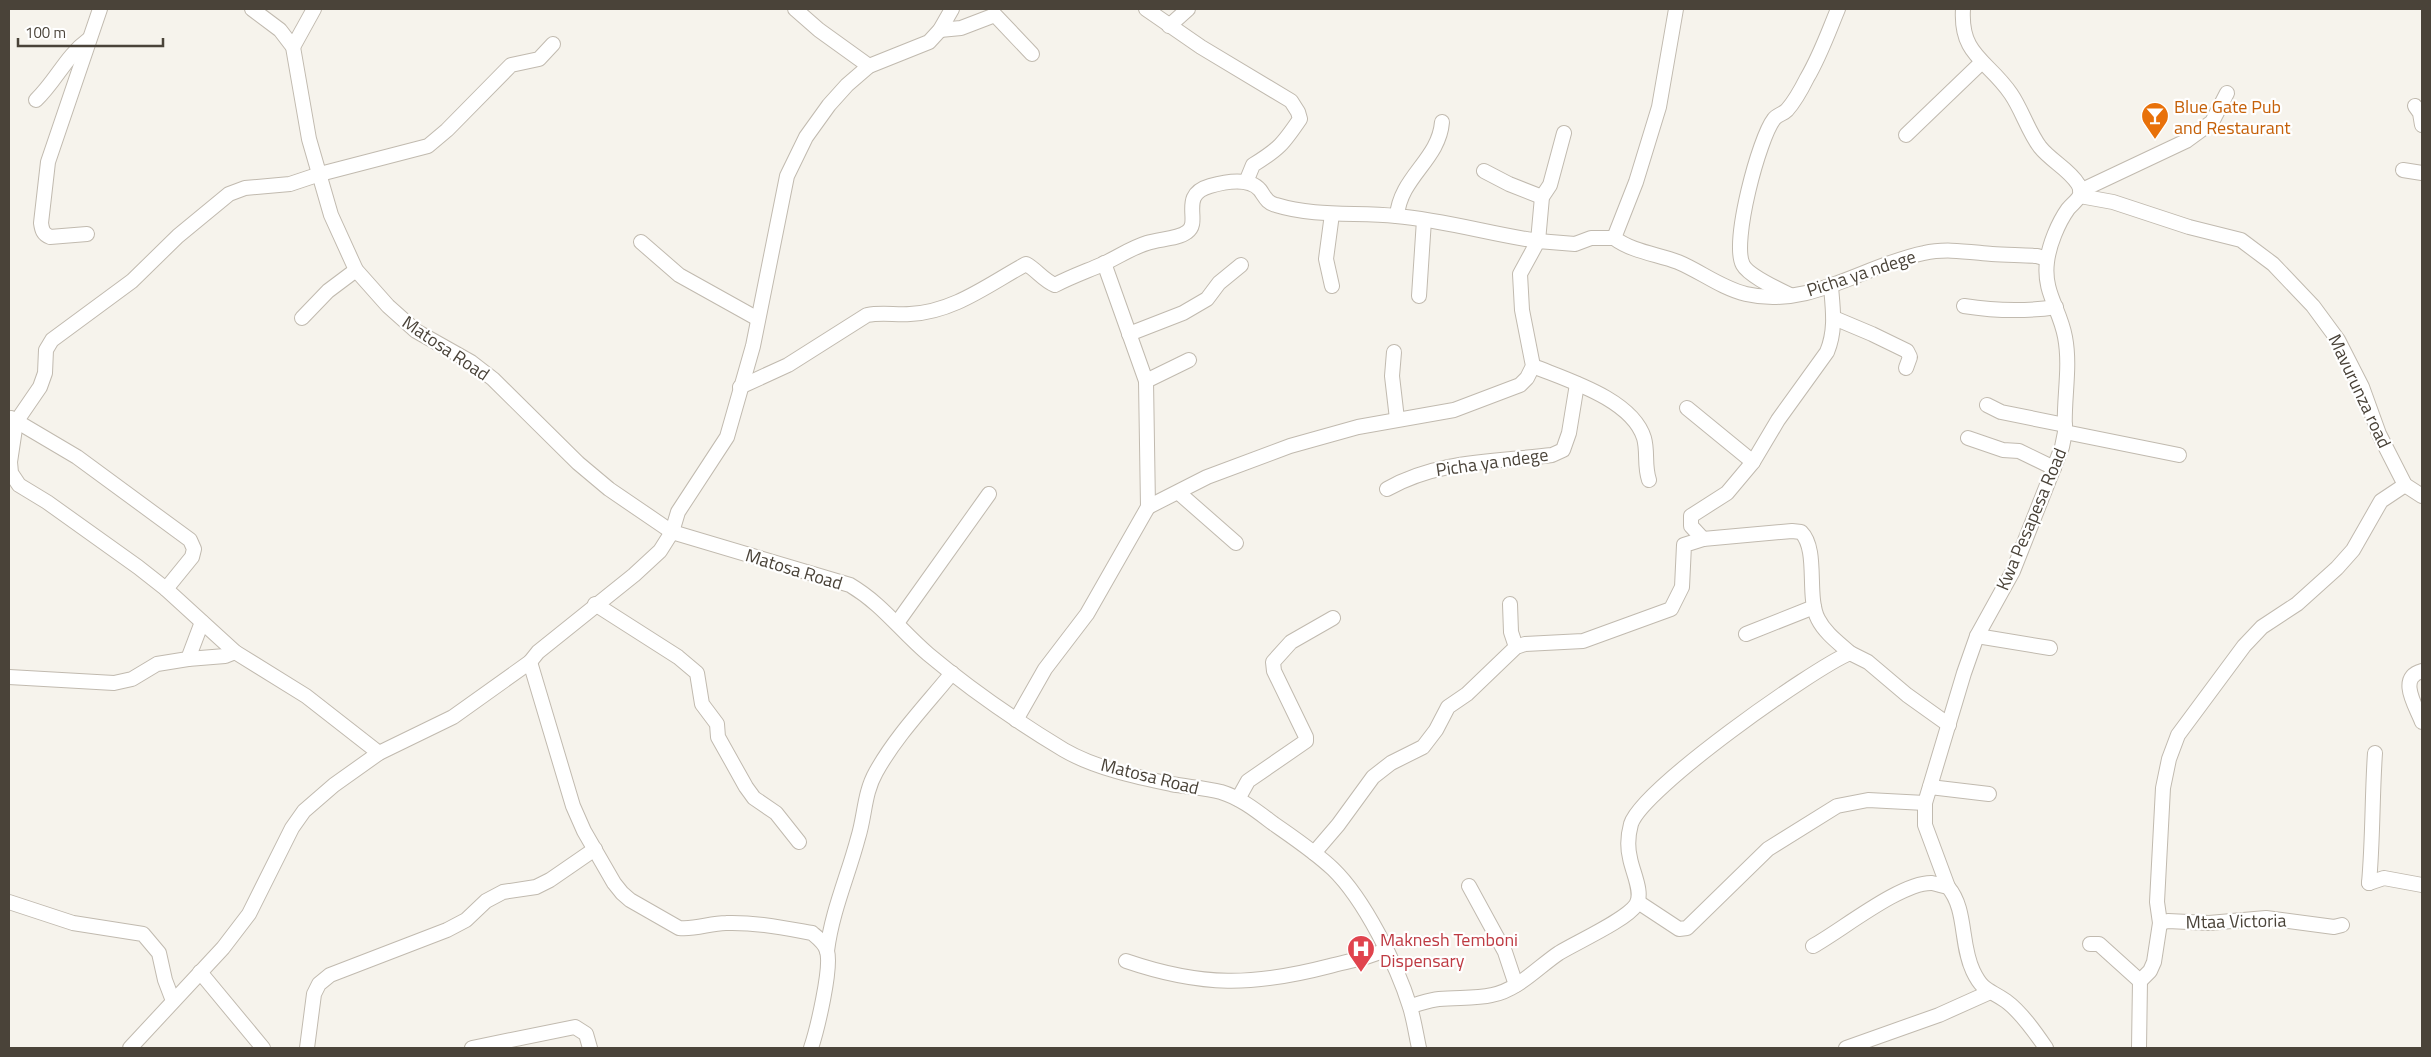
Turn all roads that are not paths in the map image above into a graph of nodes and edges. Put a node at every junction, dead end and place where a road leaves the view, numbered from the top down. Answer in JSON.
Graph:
{"nodes":[{"id":1,"x":100,"y":9,"type":"edge"},
{"id":2,"x":252,"y":9,"type":"edge"},
{"id":3,"x":314,"y":9,"type":"edge"},
{"id":4,"x":795,"y":9,"type":"edge"},
{"id":5,"x":952,"y":9,"type":"edge"},
{"id":6,"x":1146,"y":9,"type":"edge"},
{"id":7,"x":1188,"y":9,"type":"edge"},
{"id":8,"x":1676,"y":9,"type":"edge"},
{"id":9,"x":1838,"y":9,"type":"edge"},
{"id":10,"x":1963,"y":9,"type":"edge"},
{"id":11,"x":993,"y":12,"type":"edge"},
{"id":12,"x":1169,"y":26,"type":"junction"},
{"id":13,"x":940,"y":30,"type":"junction"},
{"id":14,"x":89,"y":39,"type":"junction"},
{"id":15,"x":553,"y":44,"type":"dead end"},
{"id":16,"x":293,"y":47,"type":"junction"},
{"id":17,"x":1032,"y":54,"type":"dead end"},
{"id":18,"x":1982,"y":62,"type":"junction"},
{"id":19,"x":869,"y":66,"type":"junction"},
{"id":20,"x":2227,"y":93,"type":"dead end"},
{"id":21,"x":36,"y":100,"type":"dead end"},
{"id":22,"x":2415,"y":106,"type":"dead end"},
{"id":23,"x":1442,"y":122,"type":"dead end"},
{"id":24,"x":2422,"y":125,"type":"edge"},
{"id":25,"x":1564,"y":133,"type":"dead end"},
{"id":26,"x":1906,"y":135,"type":"dead end"},
{"id":27,"x":1484,"y":170,"type":"dead end"},
{"id":28,"x":2403,"y":170,"type":"dead end"},
{"id":29,"x":2422,"y":173,"type":"edge"},
{"id":30,"x":320,"y":174,"type":"junction"},
{"id":31,"x":1246,"y":182,"type":"junction"},
{"id":32,"x":2080,"y":193,"type":"junction"},
{"id":33,"x":1542,"y":196,"type":"junction"},
{"id":34,"x":1332,"y":214,"type":"junction"},
{"id":35,"x":1397,"y":216,"type":"junction"},
{"id":36,"x":1424,"y":220,"type":"junction"},
{"id":37,"x":86,"y":234,"type":"dead end"},
{"id":38,"x":1538,"y":241,"type":"junction"},
{"id":39,"x":641,"y":242,"type":"dead end"},
{"id":40,"x":1619,"y":242,"type":"junction"},
{"id":41,"x":2047,"y":259,"type":"junction"},
{"id":42,"x":1104,"y":263,"type":"junction"},
{"id":43,"x":1241,"y":265,"type":"dead end"},
{"id":44,"x":356,"y":270,"type":"junction"},
{"id":45,"x":1332,"y":286,"type":"dead end"},
{"id":46,"x":1831,"y":287,"type":"junction"},
{"id":47,"x":1790,"y":295,"type":"junction"},
{"id":48,"x":1419,"y":296,"type":"dead end"},
{"id":49,"x":1964,"y":306,"type":"dead end"},
{"id":50,"x":2056,"y":308,"type":"junction"},
{"id":51,"x":302,"y":318,"type":"dead end"},
{"id":52,"x":1834,"y":318,"type":"junction"},
{"id":53,"x":758,"y":319,"type":"junction"},
{"id":54,"x":1129,"y":334,"type":"junction"},
{"id":55,"x":1394,"y":352,"type":"dead end"},
{"id":56,"x":1189,"y":360,"type":"dead end"},
{"id":57,"x":1533,"y":366,"type":"junction"},
{"id":58,"x":1906,"y":368,"type":"dead end"},
{"id":59,"x":1146,"y":381,"type":"junction"},
{"id":60,"x":1577,"y":384,"type":"junction"},
{"id":61,"x":740,"y":387,"type":"junction"},
{"id":62,"x":1988,"y":405,"type":"dead end"},
{"id":63,"x":1687,"y":408,"type":"dead end"},
{"id":64,"x":13,"y":419,"type":"edge"},
{"id":65,"x":1397,"y":419,"type":"junction"},
{"id":66,"x":2065,"y":428,"type":"junction"},
{"id":67,"x":1968,"y":438,"type":"dead end"},
{"id":68,"x":2179,"y":455,"type":"dead end"},
{"id":69,"x":1753,"y":462,"type":"junction"},
{"id":70,"x":2054,"y":468,"type":"junction"},
{"id":71,"x":1649,"y":480,"type":"dead end"},
{"id":72,"x":2405,"y":485,"type":"junction"},
{"id":73,"x":1387,"y":489,"type":"dead end"},
{"id":74,"x":1179,"y":493,"type":"junction"},
{"id":75,"x":989,"y":494,"type":"dead end"},
{"id":76,"x":2422,"y":496,"type":"edge"},
{"id":77,"x":1148,"y":508,"type":"junction"},
{"id":78,"x":672,"y":532,"type":"junction"},
{"id":79,"x":1703,"y":539,"type":"junction"},
{"id":80,"x":1236,"y":543,"type":"dead end"},
{"id":81,"x":166,"y":588,"type":"junction"},
{"id":82,"x":596,"y":604,"type":"junction"},
{"id":83,"x":1510,"y":604,"type":"dead end"},
{"id":84,"x":1814,"y":607,"type":"junction"},
{"id":85,"x":1333,"y":618,"type":"dead end"},
{"id":86,"x":202,"y":622,"type":"junction"},
{"id":87,"x":897,"y":623,"type":"junction"},
{"id":88,"x":1746,"y":634,"type":"dead end"},
{"id":89,"x":1977,"y":636,"type":"junction"},
{"id":90,"x":1516,"y":647,"type":"junction"},
{"id":91,"x":2050,"y":648,"type":"dead end"},
{"id":92,"x":235,"y":652,"type":"junction"},
{"id":93,"x":1850,"y":653,"type":"junction"},
{"id":94,"x":188,"y":659,"type":"junction"},
{"id":95,"x":530,"y":662,"type":"junction"},
{"id":96,"x":2422,"y":670,"type":"edge"},
{"id":97,"x":952,"y":673,"type":"junction"},
{"id":98,"x":9,"y":677,"type":"edge"},
{"id":99,"x":1016,"y":720,"type":"junction"},
{"id":100,"x":2422,"y":722,"type":"edge"},
{"id":101,"x":1950,"y":725,"type":"junction"},
{"id":102,"x":379,"y":753,"type":"junction"},
{"id":103,"x":2375,"y":753,"type":"dead end"},
{"id":104,"x":1930,"y":788,"type":"junction"},
{"id":105,"x":1989,"y":794,"type":"dead end"},
{"id":106,"x":1238,"y":799,"type":"junction"},
{"id":107,"x":1925,"y":803,"type":"junction"},
{"id":108,"x":799,"y":842,"type":"dead end"},
{"id":109,"x":595,"y":849,"type":"junction"},
{"id":110,"x":1314,"y":853,"type":"junction"},
{"id":111,"x":2422,"y":885,"type":"edge"},
{"id":112,"x":1469,"y":886,"type":"dead end"},
{"id":113,"x":1948,"y":887,"type":"junction"},
{"id":114,"x":9,"y":902,"type":"edge"},
{"id":115,"x":1638,"y":902,"type":"junction"},
{"id":116,"x":2160,"y":923,"type":"junction"},
{"id":117,"x":2342,"y":925,"type":"dead end"},
{"id":118,"x":2090,"y":944,"type":"dead end"},
{"id":119,"x":1814,"y":946,"type":"dead end"},
{"id":120,"x":1385,"y":950,"type":"junction"},
{"id":121,"x":828,"y":951,"type":"junction"},
{"id":122,"x":1126,"y":961,"type":"dead end"},
{"id":123,"x":200,"y":972,"type":"junction"},
{"id":124,"x":2140,"y":981,"type":"junction"},
{"id":125,"x":1516,"y":985,"type":"junction"},
{"id":126,"x":1988,"y":993,"type":"junction"},
{"id":127,"x":173,"y":1001,"type":"junction"},
{"id":128,"x":1410,"y":1006,"type":"junction"},
{"id":129,"x":130,"y":1048,"type":"edge"},
{"id":130,"x":263,"y":1048,"type":"edge"},
{"id":131,"x":308,"y":1048,"type":"edge"},
{"id":132,"x":472,"y":1048,"type":"edge"},
{"id":133,"x":590,"y":1048,"type":"edge"},
{"id":134,"x":811,"y":1048,"type":"edge"},
{"id":135,"x":1419,"y":1048,"type":"edge"},
{"id":136,"x":1846,"y":1048,"type":"edge"},
{"id":137,"x":2046,"y":1048,"type":"edge"},
{"id":138,"x":2139,"y":1048,"type":"edge"}],
"edges":[{"from":1,"to":14,"type":"street"},
{"from":2,"to":16,"type":"street","name":"Matosa Road"},
{"from":3,"to":16,"type":"street"},
{"from":4,"to":19,"type":"street"},
{"from":5,"to":13,"type":"street"},
{"from":6,"to":12,"type":"street"},
{"from":7,"to":12,"type":"street"},
{"from":8,"to":40,"type":"street"},
{"from":9,"to":47,"type":"street"},
{"from":10,"to":18,"type":"street"},
{"from":11,"to":13,"type":"street"},
{"from":11,"to":17,"type":"street"},
{"from":12,"to":31,"type":"street"},
{"from":13,"to":19,"type":"street"},
{"from":14,"to":21,"type":"street"},
{"from":14,"to":37,"type":"street"},
{"from":15,"to":30,"type":"street"},
{"from":16,"to":30,"type":"street","name":"Matosa Road"},
{"from":18,"to":26,"type":"street"},
{"from":18,"to":32,"type":"street"},
{"from":19,"to":53,"type":"street"},
{"from":20,"to":32,"type":"street"},
{"from":22,"to":24,"type":"street"},
{"from":23,"to":35,"type":"street"},
{"from":25,"to":33,"type":"street"},
{"from":27,"to":33,"type":"street"},
{"from":28,"to":29,"type":"street"},
{"from":30,"to":44,"type":"street","name":"Matosa Road"},
{"from":30,"to":64,"type":"street"},
{"from":31,"to":34,"type":"street","name":"Picha ya ndege"},
{"from":31,"to":42,"type":"street"},
{"from":32,"to":41,"type":"street","name":"Kwa Pesapesa Road"},
{"from":32,"to":72,"type":"street","name":"Mavurunza road"},
{"from":33,"to":38,"type":"street"},
{"from":34,"to":35,"type":"street","name":"Picha ya ndege"},
{"from":34,"to":45,"type":"street"},
{"from":35,"to":36,"type":"street","name":"Picha ya ndege"},
{"from":36,"to":38,"type":"street","name":"Picha ya ndege"},
{"from":36,"to":48,"type":"street"},
{"from":38,"to":40,"type":"street","name":"Picha ya ndege"},
{"from":38,"to":57,"type":"street"},
{"from":39,"to":53,"type":"street"},
{"from":40,"to":47,"type":"street","name":"Picha ya ndege"},
{"from":41,"to":46,"type":"street","name":"Picha ya ndege"},
{"from":41,"to":50,"type":"street","name":"Kwa Pesapesa Road"},
{"from":42,"to":54,"type":"street"},
{"from":42,"to":61,"type":"street"},
{"from":43,"to":54,"type":"street"},
{"from":44,"to":51,"type":"street"},
{"from":44,"to":78,"type":"street","name":"Matosa Road"},
{"from":46,"to":47,"type":"street","name":"Picha ya ndege"},
{"from":46,"to":52,"type":"street"},
{"from":49,"to":50,"type":"street"},
{"from":50,"to":66,"type":"street","name":"Kwa Pesapesa Road"},
{"from":52,"to":58,"type":"street"},
{"from":52,"to":69,"type":"street"},
{"from":53,"to":61,"type":"street"},
{"from":54,"to":59,"type":"street"},
{"from":55,"to":65,"type":"street"},
{"from":56,"to":59,"type":"street"},
{"from":57,"to":60,"type":"street"},
{"from":57,"to":65,"type":"street"},
{"from":59,"to":77,"type":"street"},
{"from":60,"to":71,"type":"street"},
{"from":60,"to":73,"type":"street","name":"Picha ya ndege"},
{"from":61,"to":78,"type":"street"},
{"from":62,"to":66,"type":"street"},
{"from":63,"to":69,"type":"street"},
{"from":64,"to":81,"type":"street"},
{"from":64,"to":81,"type":"street"},
{"from":65,"to":74,"type":"street"},
{"from":66,"to":68,"type":"street"},
{"from":66,"to":70,"type":"street","name":"Kwa Pesapesa Road"},
{"from":67,"to":70,"type":"street"},
{"from":69,"to":79,"type":"street"},
{"from":70,"to":89,"type":"street","name":"Kwa Pesapesa Road"},
{"from":72,"to":76,"type":"street"},
{"from":72,"to":116,"type":"street"},
{"from":74,"to":77,"type":"street"},
{"from":74,"to":80,"type":"street"},
{"from":75,"to":87,"type":"street"},
{"from":77,"to":99,"type":"street"},
{"from":78,"to":82,"type":"street"},
{"from":78,"to":87,"type":"street","name":"Matosa Road"},
{"from":79,"to":84,"type":"street"},
{"from":79,"to":90,"type":"street"},
{"from":81,"to":86,"type":"street"},
{"from":82,"to":95,"type":"street"},
{"from":82,"to":108,"type":"street"},
{"from":83,"to":90,"type":"street"},
{"from":84,"to":88,"type":"street"},
{"from":84,"to":93,"type":"street"},
{"from":85,"to":106,"type":"street"},
{"from":86,"to":92,"type":"street"},
{"from":86,"to":94,"type":"street"},
{"from":87,"to":97,"type":"street","name":"Matosa Road"},
{"from":89,"to":91,"type":"street"},
{"from":89,"to":101,"type":"street","name":"Kwa Pesapesa Road"},
{"from":90,"to":110,"type":"street"},
{"from":92,"to":94,"type":"street"},
{"from":92,"to":102,"type":"street"},
{"from":93,"to":101,"type":"street"},
{"from":93,"to":115,"type":"street"},
{"from":94,"to":98,"type":"street"},
{"from":95,"to":102,"type":"street"},
{"from":95,"to":109,"type":"street"},
{"from":96,"to":100,"type":"street"},
{"from":97,"to":99,"type":"street","name":"Matosa Road"},
{"from":97,"to":121,"type":"street"},
{"from":99,"to":106,"type":"street","name":"Matosa Road"},
{"from":101,"to":104,"type":"street","name":"Kwa Pesapesa Road"},
{"from":102,"to":123,"type":"street"},
{"from":103,"to":111,"type":"street"},
{"from":104,"to":105,"type":"street"},
{"from":104,"to":107,"type":"street","name":"Kwa Pesapesa Road"},
{"from":106,"to":110,"type":"street","name":"Matosa Road"},
{"from":107,"to":113,"type":"street","name":"Kwa Pesapesa Road"},
{"from":107,"to":115,"type":"street"},
{"from":109,"to":121,"type":"street"},
{"from":109,"to":131,"type":"street"},
{"from":110,"to":120,"type":"street","name":"Matosa Road"},
{"from":112,"to":125,"type":"street"},
{"from":113,"to":119,"type":"street"},
{"from":113,"to":126,"type":"street","name":"Kwa Pesapesa Road"},
{"from":114,"to":127,"type":"street"},
{"from":115,"to":125,"type":"street"},
{"from":116,"to":117,"type":"street","name":"Mtaa Victoria"},
{"from":116,"to":124,"type":"street"},
{"from":118,"to":124,"type":"street"},
{"from":120,"to":122,"type":"street"},
{"from":120,"to":128,"type":"street","name":"Matosa Road"},
{"from":121,"to":134,"type":"street"},
{"from":123,"to":127,"type":"street"},
{"from":123,"to":130,"type":"street"},
{"from":124,"to":138,"type":"street"},
{"from":125,"to":128,"type":"street"},
{"from":126,"to":136,"type":"street"},
{"from":126,"to":137,"type":"street"},
{"from":127,"to":129,"type":"street"},
{"from":128,"to":135,"type":"street","name":"Matosa Road"},
{"from":132,"to":133,"type":"street"}]}
